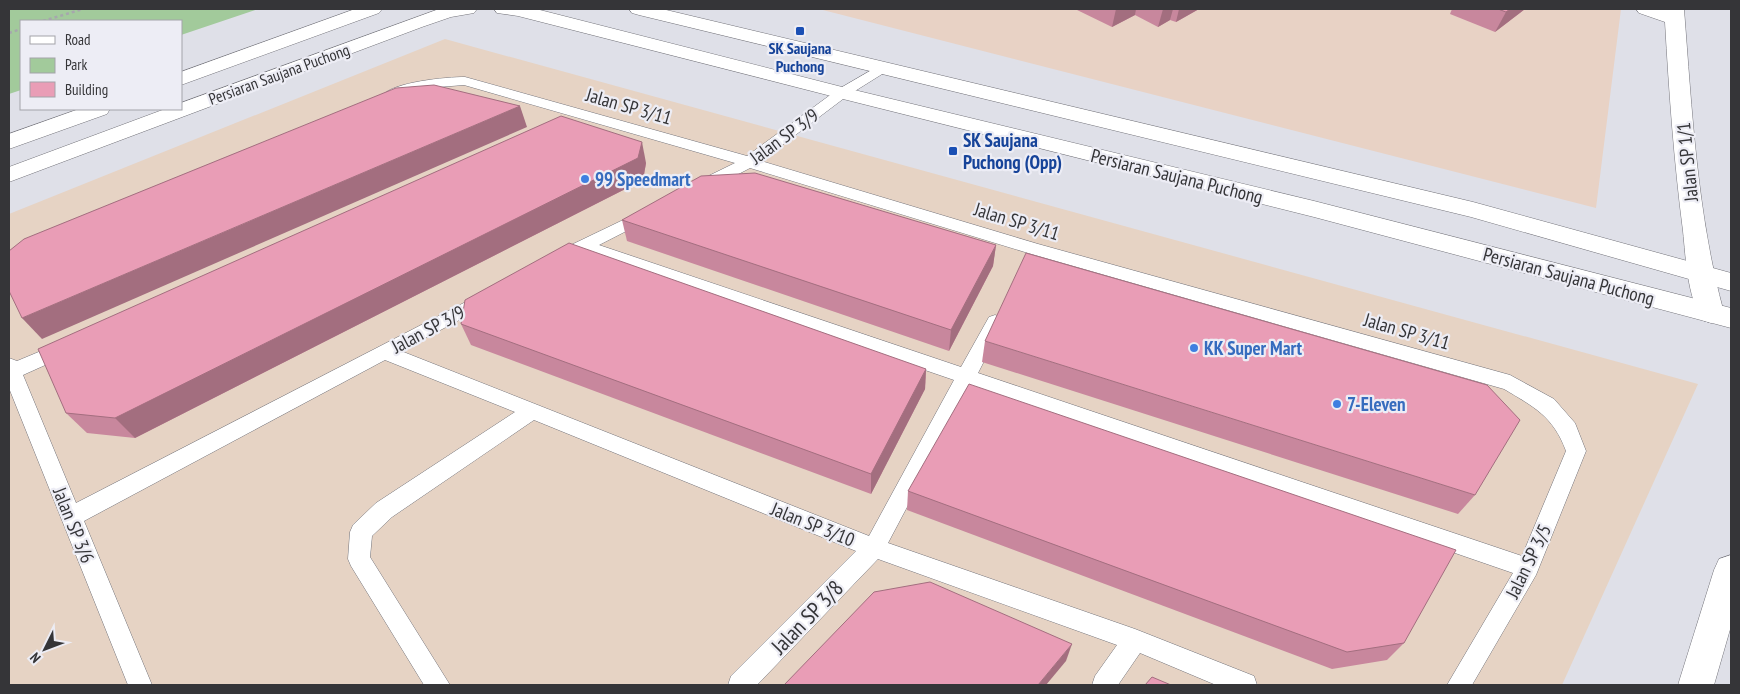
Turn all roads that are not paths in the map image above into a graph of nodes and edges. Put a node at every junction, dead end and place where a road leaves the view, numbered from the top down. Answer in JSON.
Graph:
{"nodes":[{"id":1,"x":372,"y":9,"type":"edge"},
{"id":2,"x":467,"y":9,"type":"edge"},
{"id":3,"x":504,"y":9,"type":"edge"},
{"id":4,"x":639,"y":9,"type":"edge"},
{"id":5,"x":1646,"y":9,"type":"edge"},
{"id":6,"x":1674,"y":14,"type":"edge"},
{"id":7,"x":882,"y":68,"type":"junction"},
{"id":8,"x":182,"y":79,"type":"edge"},
{"id":9,"x":441,"y":80,"type":"joint"},
{"id":10,"x":842,"y":93,"type":"junction"},
{"id":11,"x":375,"y":102,"type":"edge"},
{"id":12,"x":96,"y":110,"type":"edge"},
{"id":13,"x":580,"y":114,"type":"junction"},
{"id":14,"x":562,"y":122,"type":"edge"},
{"id":15,"x":9,"y":142,"type":"edge"},
{"id":16,"x":749,"y":162,"type":"junction"},
{"id":17,"x":9,"y":175,"type":"edge"},
{"id":18,"x":688,"y":193,"type":"edge"},
{"id":19,"x":662,"y":206,"type":"edge"},
{"id":20,"x":1701,"y":275,"type":"junction"},
{"id":21,"x":1731,"y":282,"type":"edge"},
{"id":22,"x":506,"y":287,"type":"edge"},
{"id":23,"x":1002,"y":309,"type":"edge"},
{"id":24,"x":1721,"y":316,"type":"edge"},
{"id":25,"x":84,"y":339,"type":"edge"},
{"id":26,"x":385,"y":352,"type":"junction"},
{"id":27,"x":10,"y":369,"type":"edge"},
{"id":28,"x":966,"y":377,"type":"junction"},
{"id":29,"x":532,"y":411,"type":"junction"},
{"id":30,"x":1568,"y":429,"type":"joint"},
{"id":31,"x":70,"y":517,"type":"junction"},
{"id":32,"x":874,"y":548,"type":"junction"},
{"id":33,"x":1528,"y":568,"type":"junction"},
{"id":34,"x":1731,"y":570,"type":"edge"},
{"id":35,"x":1136,"y":640,"type":"junction"},
{"id":36,"x":140,"y":685,"type":"edge"},
{"id":37,"x":438,"y":685,"type":"edge"},
{"id":38,"x":740,"y":685,"type":"edge"},
{"id":39,"x":1104,"y":685,"type":"edge"},
{"id":40,"x":1244,"y":685,"type":"edge"},
{"id":41,"x":1459,"y":685,"type":"edge"},
{"id":42,"x":1696,"y":685,"type":"edge"}],
"edges":[{"from":1,"to":8,"type":"street","name":"Persiaran Saujana Puchong"},
{"from":2,"to":17,"type":"street","name":"Persiaran Saujana Puchong"},
{"from":3,"to":10,"type":"street","name":"Persiaran Saujana Puchong"},
{"from":4,"to":7,"type":"street","name":"Persiaran Saujana Puchong"},
{"from":5,"to":6,"type":"street"},
{"from":6,"to":20,"type":"street","name":"Jalan SP 1/1"},
{"from":7,"to":10,"type":"lane","name":"Jalan SP 3/9"},
{"from":7,"to":20,"type":"street","name":"Persiaran Saujana Puchong"},
{"from":9,"to":11,"type":"lane"},
{"from":9,"to":13,"type":"lane","name":"Jalan SP 3/11"},
{"from":10,"to":16,"type":"lane","name":"Jalan SP 3/9"},
{"from":10,"to":24,"type":"street","name":"Persiaran Saujana Puchong"},
{"from":12,"to":15,"type":"street"},
{"from":13,"to":14,"type":"lane"},
{"from":13,"to":16,"type":"lane","name":"Jalan SP 3/11"},
{"from":16,"to":18,"type":"lane","name":"Jalan SP 3/9"},
{"from":16,"to":30,"type":"lane","name":"Jalan SP 3/11"},
{"from":19,"to":28,"type":"lane"},
{"from":20,"to":21,"type":"street","name":"Persiaran Saujana Puchong"},
{"from":20,"to":24,"type":"street","name":"Jalan SP 1/1"},
{"from":22,"to":26,"type":"lane","name":"Jalan SP 3/9"},
{"from":23,"to":28,"type":"lane","name":"Jalan SP 3/8"},
{"from":25,"to":27,"type":"lane"},
{"from":26,"to":29,"type":"lane","name":"Jalan SP 3/10"},
{"from":26,"to":31,"type":"lane","name":"Jalan SP 3/9"},
{"from":27,"to":31,"type":"lane","name":"Jalan SP 3/6"},
{"from":28,"to":32,"type":"lane","name":"Jalan SP 3/8"},
{"from":28,"to":33,"type":"lane"},
{"from":29,"to":32,"type":"lane","name":"Jalan SP 3/10"},
{"from":29,"to":37,"type":"lane"},
{"from":30,"to":33,"type":"lane","name":"Jalan SP 3/5"},
{"from":31,"to":36,"type":"lane","name":"Jalan SP 3/6"},
{"from":32,"to":35,"type":"lane","name":"Jalan SP 3/10"},
{"from":32,"to":38,"type":"lane","name":"Jalan SP 3/8"},
{"from":33,"to":41,"type":"lane","name":"Jalan SP 3/5"},
{"from":34,"to":42,"type":"street"},
{"from":35,"to":39,"type":"lane"},
{"from":35,"to":40,"type":"lane","name":"Jalan SP 3/10"}]}
